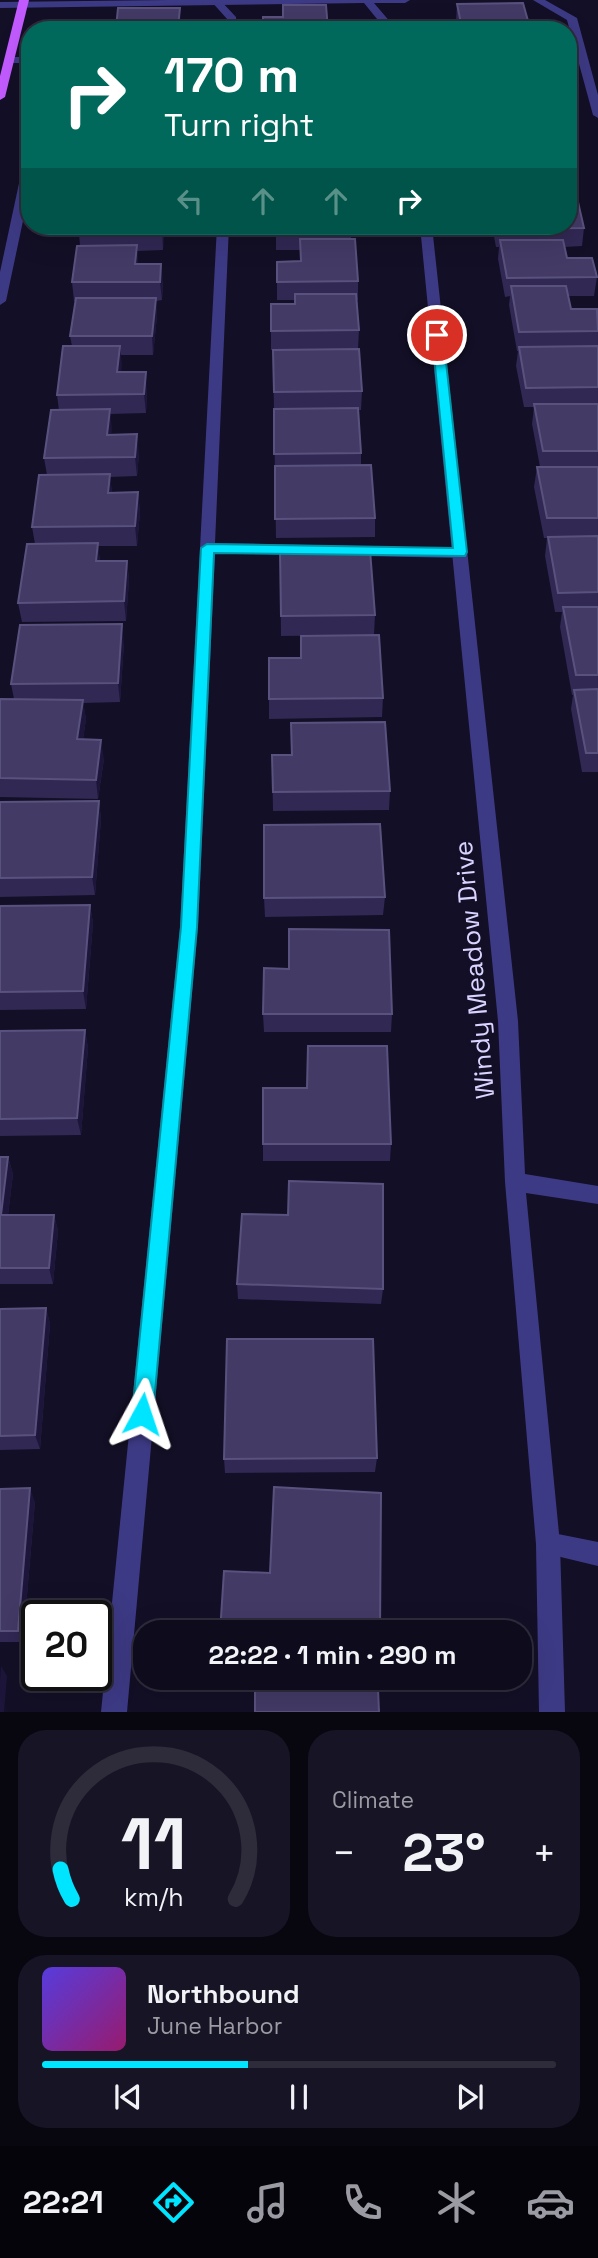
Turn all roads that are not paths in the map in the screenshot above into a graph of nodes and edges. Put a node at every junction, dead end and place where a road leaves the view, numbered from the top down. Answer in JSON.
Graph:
{"nodes":[{"id":1,"x":215,"y":0,"type":"edge"},
{"id":2,"x":366,"y":0,"type":"edge"},
{"id":3,"x":405,"y":0,"type":"edge"},
{"id":4,"x":538,"y":0,"type":"edge"},
{"id":5,"x":24,"y":2,"type":"edge"},
{"id":6,"x":0,"y":5,"type":"edge"},
{"id":7,"x":233,"y":21,"type":"edge"},
{"id":8,"x":384,"y":21,"type":"edge"},
{"id":9,"x":573,"y":21,"type":"edge"},
{"id":10,"x":577,"y":37,"type":"edge"},
{"id":11,"x":9,"y":60,"type":"junction"},
{"id":12,"x":21,"y":60,"type":"edge"},
{"id":13,"x":0,"y":97,"type":"edge"},
{"id":14,"x":598,"y":115,"type":"edge"},
{"id":15,"x":21,"y":202,"type":"edge"},
{"id":16,"x":223,"y":235,"type":"edge"},
{"id":17,"x":427,"y":235,"type":"edge"},
{"id":18,"x":0,"y":301,"type":"edge"},
{"id":19,"x":207,"y":548,"type":"junction"},
{"id":20,"x":460,"y":552,"type":"junction"},
{"id":21,"x":515,"y":1182,"type":"junction"},
{"id":22,"x":598,"y":1195,"type":"edge"},
{"id":23,"x":548,"y":1544,"type":"junction"},
{"id":24,"x":598,"y":1554,"type":"edge"},
{"id":25,"x":114,"y":1712,"type":"edge"},
{"id":26,"x":552,"y":1712,"type":"edge"}],
"edges":[{"from":1,"to":2,"type":"street"},
{"from":1,"to":5,"type":"street"},
{"from":1,"to":7,"type":"street"},
{"from":2,"to":3,"type":"street"},
{"from":2,"to":8,"type":"street"},
{"from":4,"to":9,"type":"street"},
{"from":5,"to":6,"type":"street"},
{"from":5,"to":11,"type":"main road"},
{"from":10,"to":14,"type":"street"},
{"from":11,"to":12,"type":"street"},
{"from":11,"to":13,"type":"main road"},
{"from":15,"to":18,"type":"street"},
{"from":16,"to":19,"type":"street"},
{"from":17,"to":20,"type":"street","name":"Windy Meadow Drive"},
{"from":19,"to":20,"type":"street"},
{"from":19,"to":25,"type":"street"},
{"from":20,"to":21,"type":"street","name":"Windy Meadow Drive"},
{"from":21,"to":22,"type":"street"},
{"from":21,"to":23,"type":"street","name":"Windy Meadow Drive"},
{"from":23,"to":24,"type":"street"},
{"from":23,"to":26,"type":"street","name":"Windy Meadow Drive"}]}
